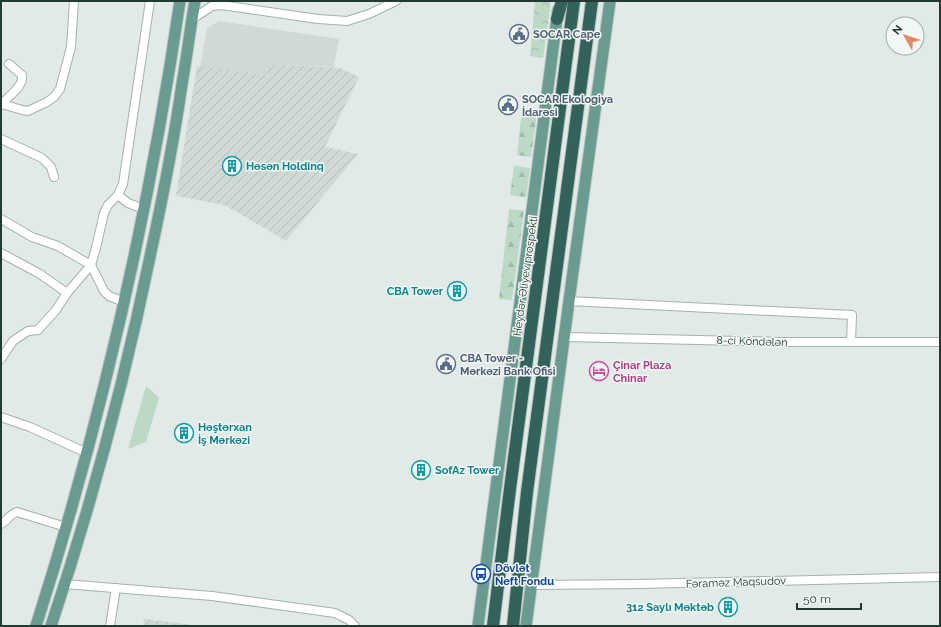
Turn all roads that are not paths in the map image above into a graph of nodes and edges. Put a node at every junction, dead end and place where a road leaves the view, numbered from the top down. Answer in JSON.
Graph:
{"nodes":[{"id":1,"x":74,"y":1,"type":"edge"},
{"id":2,"x":150,"y":1,"type":"edge"},
{"id":3,"x":180,"y":1,"type":"edge"},
{"id":4,"x":195,"y":1,"type":"edge"},
{"id":5,"x":396,"y":1,"type":"edge"},
{"id":6,"x":561,"y":1,"type":"edge"},
{"id":7,"x":574,"y":1,"type":"edge"},
{"id":8,"x":593,"y":1,"type":"edge"},
{"id":9,"x":610,"y":1,"type":"edge"},
{"id":10,"x":218,"y":3,"type":"edge"},
{"id":11,"x":557,"y":19,"type":"joint"},
{"id":12,"x":191,"y":20,"type":"junction"},
{"id":13,"x":10,"y":64,"type":"dead end"},
{"id":14,"x":168,"y":82,"type":"junction"},
{"id":15,"x":182,"y":84,"type":"junction"},
{"id":16,"x":1,"y":105,"type":"edge"},
{"id":17,"x":1,"y":139,"type":"edge"},
{"id":18,"x":54,"y":177,"type":"dead end"},
{"id":19,"x":118,"y":195,"type":"junction"},
{"id":20,"x":144,"y":209,"type":"junction"},
{"id":21,"x":1,"y":219,"type":"edge"},
{"id":22,"x":1,"y":253,"type":"edge"},
{"id":23,"x":91,"y":265,"type":"junction"},
{"id":24,"x":67,"y":293,"type":"junction"},
{"id":25,"x":569,"y":301,"type":"junction"},
{"id":26,"x":124,"y":302,"type":"junction"},
{"id":27,"x":565,"y":337,"type":"junction"},
{"id":28,"x":851,"y":342,"type":"junction"},
{"id":29,"x":940,"y":342,"type":"edge"},
{"id":30,"x":1,"y":359,"type":"edge"},
{"id":31,"x":1,"y":417,"type":"edge"},
{"id":32,"x":87,"y":453,"type":"junction"},
{"id":33,"x":1,"y":524,"type":"edge"},
{"id":34,"x":66,"y":527,"type":"junction"},
{"id":35,"x":940,"y":577,"type":"edge"},
{"id":36,"x":65,"y":584,"type":"junction"},
{"id":37,"x":531,"y":585,"type":"junction"},
{"id":38,"x":116,"y":588,"type":"junction"},
{"id":39,"x":36,"y":626,"type":"edge"},
{"id":40,"x":51,"y":626,"type":"edge"},
{"id":41,"x":110,"y":626,"type":"edge"},
{"id":42,"x":355,"y":626,"type":"edge"},
{"id":43,"x":478,"y":626,"type":"edge"},
{"id":44,"x":494,"y":626,"type":"edge"},
{"id":45,"x":513,"y":626,"type":"edge"},
{"id":46,"x":526,"y":626,"type":"edge"}],
"edges":[{"from":1,"to":16,"type":"street"},
{"from":2,"to":19,"type":"street"},
{"from":3,"to":14,"type":"main road"},
{"from":4,"to":12,"type":"main road"},
{"from":5,"to":10,"type":"street"},
{"from":6,"to":11,"type":"highway"},
{"from":7,"to":44,"type":"highway","name":"Heydər Əliyev prospekti"},
{"from":8,"to":45,"type":"highway"},
{"from":9,"to":25,"type":"main road"},
{"from":10,"to":12,"type":"street"},
{"from":11,"to":43,"type":"main road"},
{"from":12,"to":15,"type":"main road"},
{"from":13,"to":16,"type":"street"},
{"from":14,"to":15,"type":"main road"},
{"from":14,"to":20,"type":"main road"},
{"from":15,"to":36,"type":"main road"},
{"from":17,"to":18,"type":"street"},
{"from":19,"to":20,"type":"street"},
{"from":19,"to":23,"type":"street"},
{"from":20,"to":26,"type":"main road"},
{"from":21,"to":23,"type":"street"},
{"from":22,"to":24,"type":"street"},
{"from":23,"to":24,"type":"street"},
{"from":23,"to":26,"type":"street"},
{"from":24,"to":30,"type":"street"},
{"from":25,"to":27,"type":"main road"},
{"from":25,"to":28,"type":"street"},
{"from":26,"to":32,"type":"main road"},
{"from":27,"to":28,"type":"street","name":"8-ci Köndələn"},
{"from":27,"to":37,"type":"main road"},
{"from":28,"to":29,"type":"street","name":"8-ci Köndələn"},
{"from":31,"to":32,"type":"street"},
{"from":32,"to":34,"type":"main road"},
{"from":33,"to":34,"type":"street"},
{"from":34,"to":39,"type":"main road"},
{"from":35,"to":37,"type":"street","name":"Fəraməz Maqsudov"},
{"from":36,"to":38,"type":"street"},
{"from":36,"to":40,"type":"main road"},
{"from":37,"to":46,"type":"main road"},
{"from":38,"to":41,"type":"street"},
{"from":38,"to":42,"type":"street"}]}
